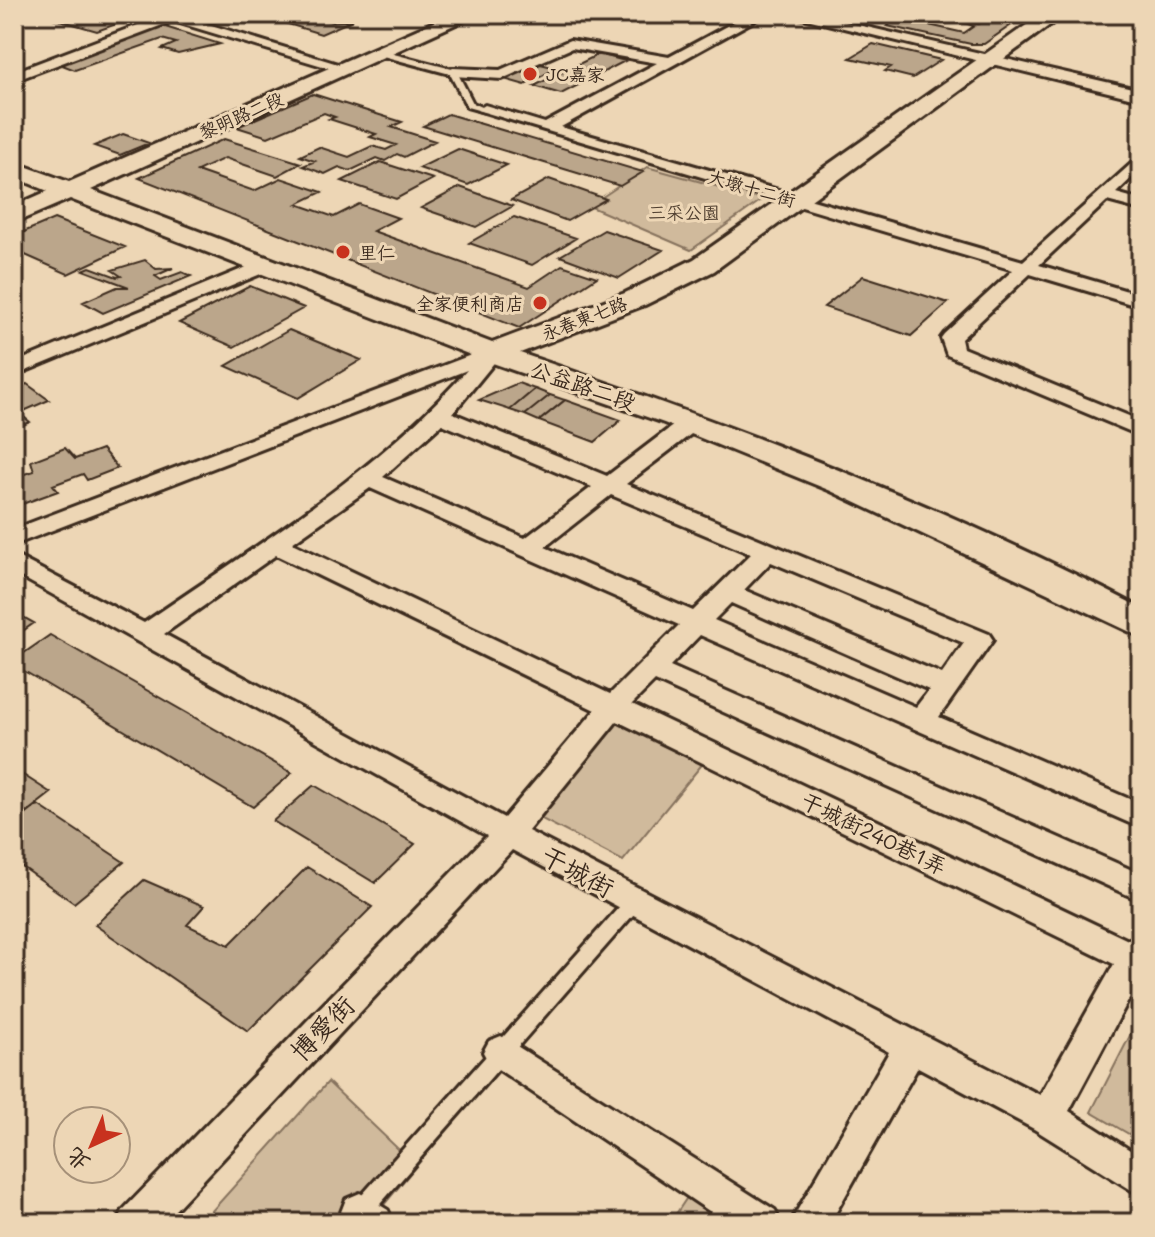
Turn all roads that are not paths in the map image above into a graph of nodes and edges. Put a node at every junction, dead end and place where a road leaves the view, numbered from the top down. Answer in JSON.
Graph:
{"nodes":[{"id":1,"x":468,"y":14,"type":"edge"},
{"id":2,"x":759,"y":14,"type":"edge"},
{"id":3,"x":793,"y":14,"type":"edge"},
{"id":4,"x":1055,"y":14,"type":"edge"},
{"id":5,"x":172,"y":15,"type":"edge"},
{"id":6,"x":382,"y":53,"type":"junction"},
{"id":7,"x":670,"y":61,"type":"junction"},
{"id":8,"x":991,"y":61,"type":"junction"},
{"id":9,"x":344,"y":68,"type":"junction"},
{"id":10,"x":453,"y":72,"type":"junction"},
{"id":11,"x":14,"y":77,"type":"edge"},
{"id":12,"x":1141,"y":95,"type":"edge"},
{"id":13,"x":485,"y":110,"type":"joint"},
{"id":14,"x":547,"y":128,"type":"junction"},
{"id":15,"x":14,"y":151,"type":"edge"},
{"id":16,"x":1141,"y":160,"type":"edge"},
{"id":17,"x":14,"y":169,"type":"edge"},
{"id":18,"x":82,"y":185,"type":"junction"},
{"id":19,"x":1103,"y":195,"type":"junction"},
{"id":20,"x":795,"y":201,"type":"junction"},
{"id":21,"x":1141,"y":205,"type":"edge"},
{"id":22,"x":14,"y":215,"type":"edge"},
{"id":23,"x":266,"y":265,"type":"junction"},
{"id":24,"x":1028,"y":268,"type":"junction"},
{"id":25,"x":1141,"y":301,"type":"edge"},
{"id":26,"x":504,"y":348,"type":"junction"},
{"id":27,"x":14,"y":370,"type":"edge"},
{"id":28,"x":439,"y":415,"type":"junction"},
{"id":29,"x":691,"y":423,"type":"junction"},
{"id":30,"x":1141,"y":429,"type":"edge"},
{"id":31,"x":368,"y":479,"type":"junction"},
{"id":32,"x":608,"y":487,"type":"junction"},
{"id":33,"x":14,"y":538,"type":"edge"},
{"id":34,"x":274,"y":544,"type":"junction"},
{"id":35,"x":526,"y":549,"type":"junction"},
{"id":36,"x":768,"y":551,"type":"junction"},
{"id":37,"x":14,"y":563,"type":"edge"},
{"id":38,"x":727,"y":592,"type":"junction"},
{"id":39,"x":1141,"y":599,"type":"edge"},
{"id":40,"x":696,"y":623,"type":"junction"},
{"id":41,"x":1141,"y":624,"type":"edge"},
{"id":42,"x":145,"y":635,"type":"junction"},
{"id":43,"x":652,"y":669,"type":"junction"},
{"id":44,"x":947,"y":687,"type":"junction"},
{"id":45,"x":613,"y":707,"type":"junction"},
{"id":46,"x":921,"y":721,"type":"junction"},
{"id":47,"x":1141,"y":817,"type":"edge"},
{"id":48,"x":508,"y":834,"type":"junction"},
{"id":49,"x":1141,"y":888,"type":"edge"},
{"id":50,"x":635,"y":901,"type":"junction"},
{"id":51,"x":1138,"y":953,"type":"edge"},
{"id":52,"x":911,"y":1047,"type":"junction"},
{"id":53,"x":501,"y":1052,"type":"junction"},
{"id":54,"x":1047,"y":1117,"type":"junction"},
{"id":55,"x":1141,"y":1178,"type":"edge"},
{"id":56,"x":367,"y":1217,"type":"edge"},
{"id":57,"x":137,"y":1223,"type":"edge"},
{"id":58,"x":761,"y":1223,"type":"edge"},
{"id":59,"x":809,"y":1223,"type":"edge"}],
"edges":[{"from":1,"to":6,"type":"main road","name":"黎明路二段"},
{"from":2,"to":7,"type":"street"},
{"from":3,"to":8,"type":"street"},
{"from":4,"to":8,"type":"main road","name":"永春東七路"},
{"from":5,"to":9,"type":"street"},
{"from":5,"to":11,"type":"street"},
{"from":6,"to":9,"type":"main road","name":"黎明路二段"},
{"from":6,"to":10,"type":"lane"},
{"from":7,"to":10,"type":"street"},
{"from":7,"to":14,"type":"street"},
{"from":8,"to":12,"type":"street"},
{"from":8,"to":20,"type":"main road","name":"永春東七路"},
{"from":9,"to":18,"type":"main road","name":"黎明路二段"},
{"from":10,"to":13,"type":"lane","name":"大墩十二街"},
{"from":13,"to":14,"type":"street","name":"大墩十二街"},
{"from":14,"to":20,"type":"street","name":"大墩十二街"},
{"from":15,"to":18,"type":"main road","name":"公益路二段"},
{"from":16,"to":19,"type":"street"},
{"from":17,"to":18,"type":"main road","name":"公益路二段"},
{"from":18,"to":22,"type":"main road","name":"黎明路二段"},
{"from":18,"to":23,"type":"main road","name":"公益路二段"},
{"from":18,"to":26,"type":"main road","name":"公益路二段"},
{"from":19,"to":21,"type":"street"},
{"from":19,"to":24,"type":"street"},
{"from":20,"to":24,"type":"street","name":"大墩十二街"},
{"from":20,"to":26,"type":"main road","name":"永春東七路"},
{"from":23,"to":26,"type":"main road","name":"公益路二段"},
{"from":23,"to":27,"type":"street"},
{"from":24,"to":25,"type":"street","name":"大墩十二街"},
{"from":24,"to":30,"type":"street"},
{"from":26,"to":28,"type":"street"},
{"from":26,"to":29,"type":"main road","name":"公益路二段"},
{"from":26,"to":33,"type":"street","name":"永春東七路"},
{"from":26,"to":39,"type":"main road","name":"公益路二段"},
{"from":28,"to":31,"type":"street"},
{"from":28,"to":32,"type":"street"},
{"from":29,"to":32,"type":"street"},
{"from":29,"to":41,"type":"main road","name":"公益路二段"},
{"from":31,"to":34,"type":"street"},
{"from":31,"to":35,"type":"street"},
{"from":32,"to":35,"type":"street"},
{"from":32,"to":36,"type":"street"},
{"from":34,"to":42,"type":"street"},
{"from":34,"to":45,"type":"street","name":"干城街240巷1弄"},
{"from":35,"to":40,"type":"street"},
{"from":36,"to":38,"type":"street","name":"博愛街"},
{"from":36,"to":44,"type":"street"},
{"from":37,"to":42,"type":"street","name":"干城街"},
{"from":38,"to":40,"type":"street","name":"博愛街"},
{"from":38,"to":44,"type":"street"},
{"from":40,"to":43,"type":"street","name":"博愛街"},
{"from":40,"to":46,"type":"street"},
{"from":42,"to":48,"type":"street","name":"干城街"},
{"from":43,"to":45,"type":"street","name":"博愛街"},
{"from":43,"to":49,"type":"street"},
{"from":44,"to":46,"type":"street"},
{"from":45,"to":48,"type":"street","name":"博愛街"},
{"from":45,"to":51,"type":"street","name":"干城街240巷1弄"},
{"from":46,"to":47,"type":"street"},
{"from":48,"to":50,"type":"street","name":"干城街"},
{"from":48,"to":57,"type":"street","name":"博愛街"},
{"from":50,"to":52,"type":"street","name":"干城街"},
{"from":50,"to":53,"type":"lane"},
{"from":51,"to":54,"type":"street"},
{"from":52,"to":54,"type":"street","name":"干城街"},
{"from":52,"to":59,"type":"street"},
{"from":53,"to":56,"type":"lane"},
{"from":53,"to":58,"type":"street"},
{"from":54,"to":55,"type":"street","name":"干城街"}]}
